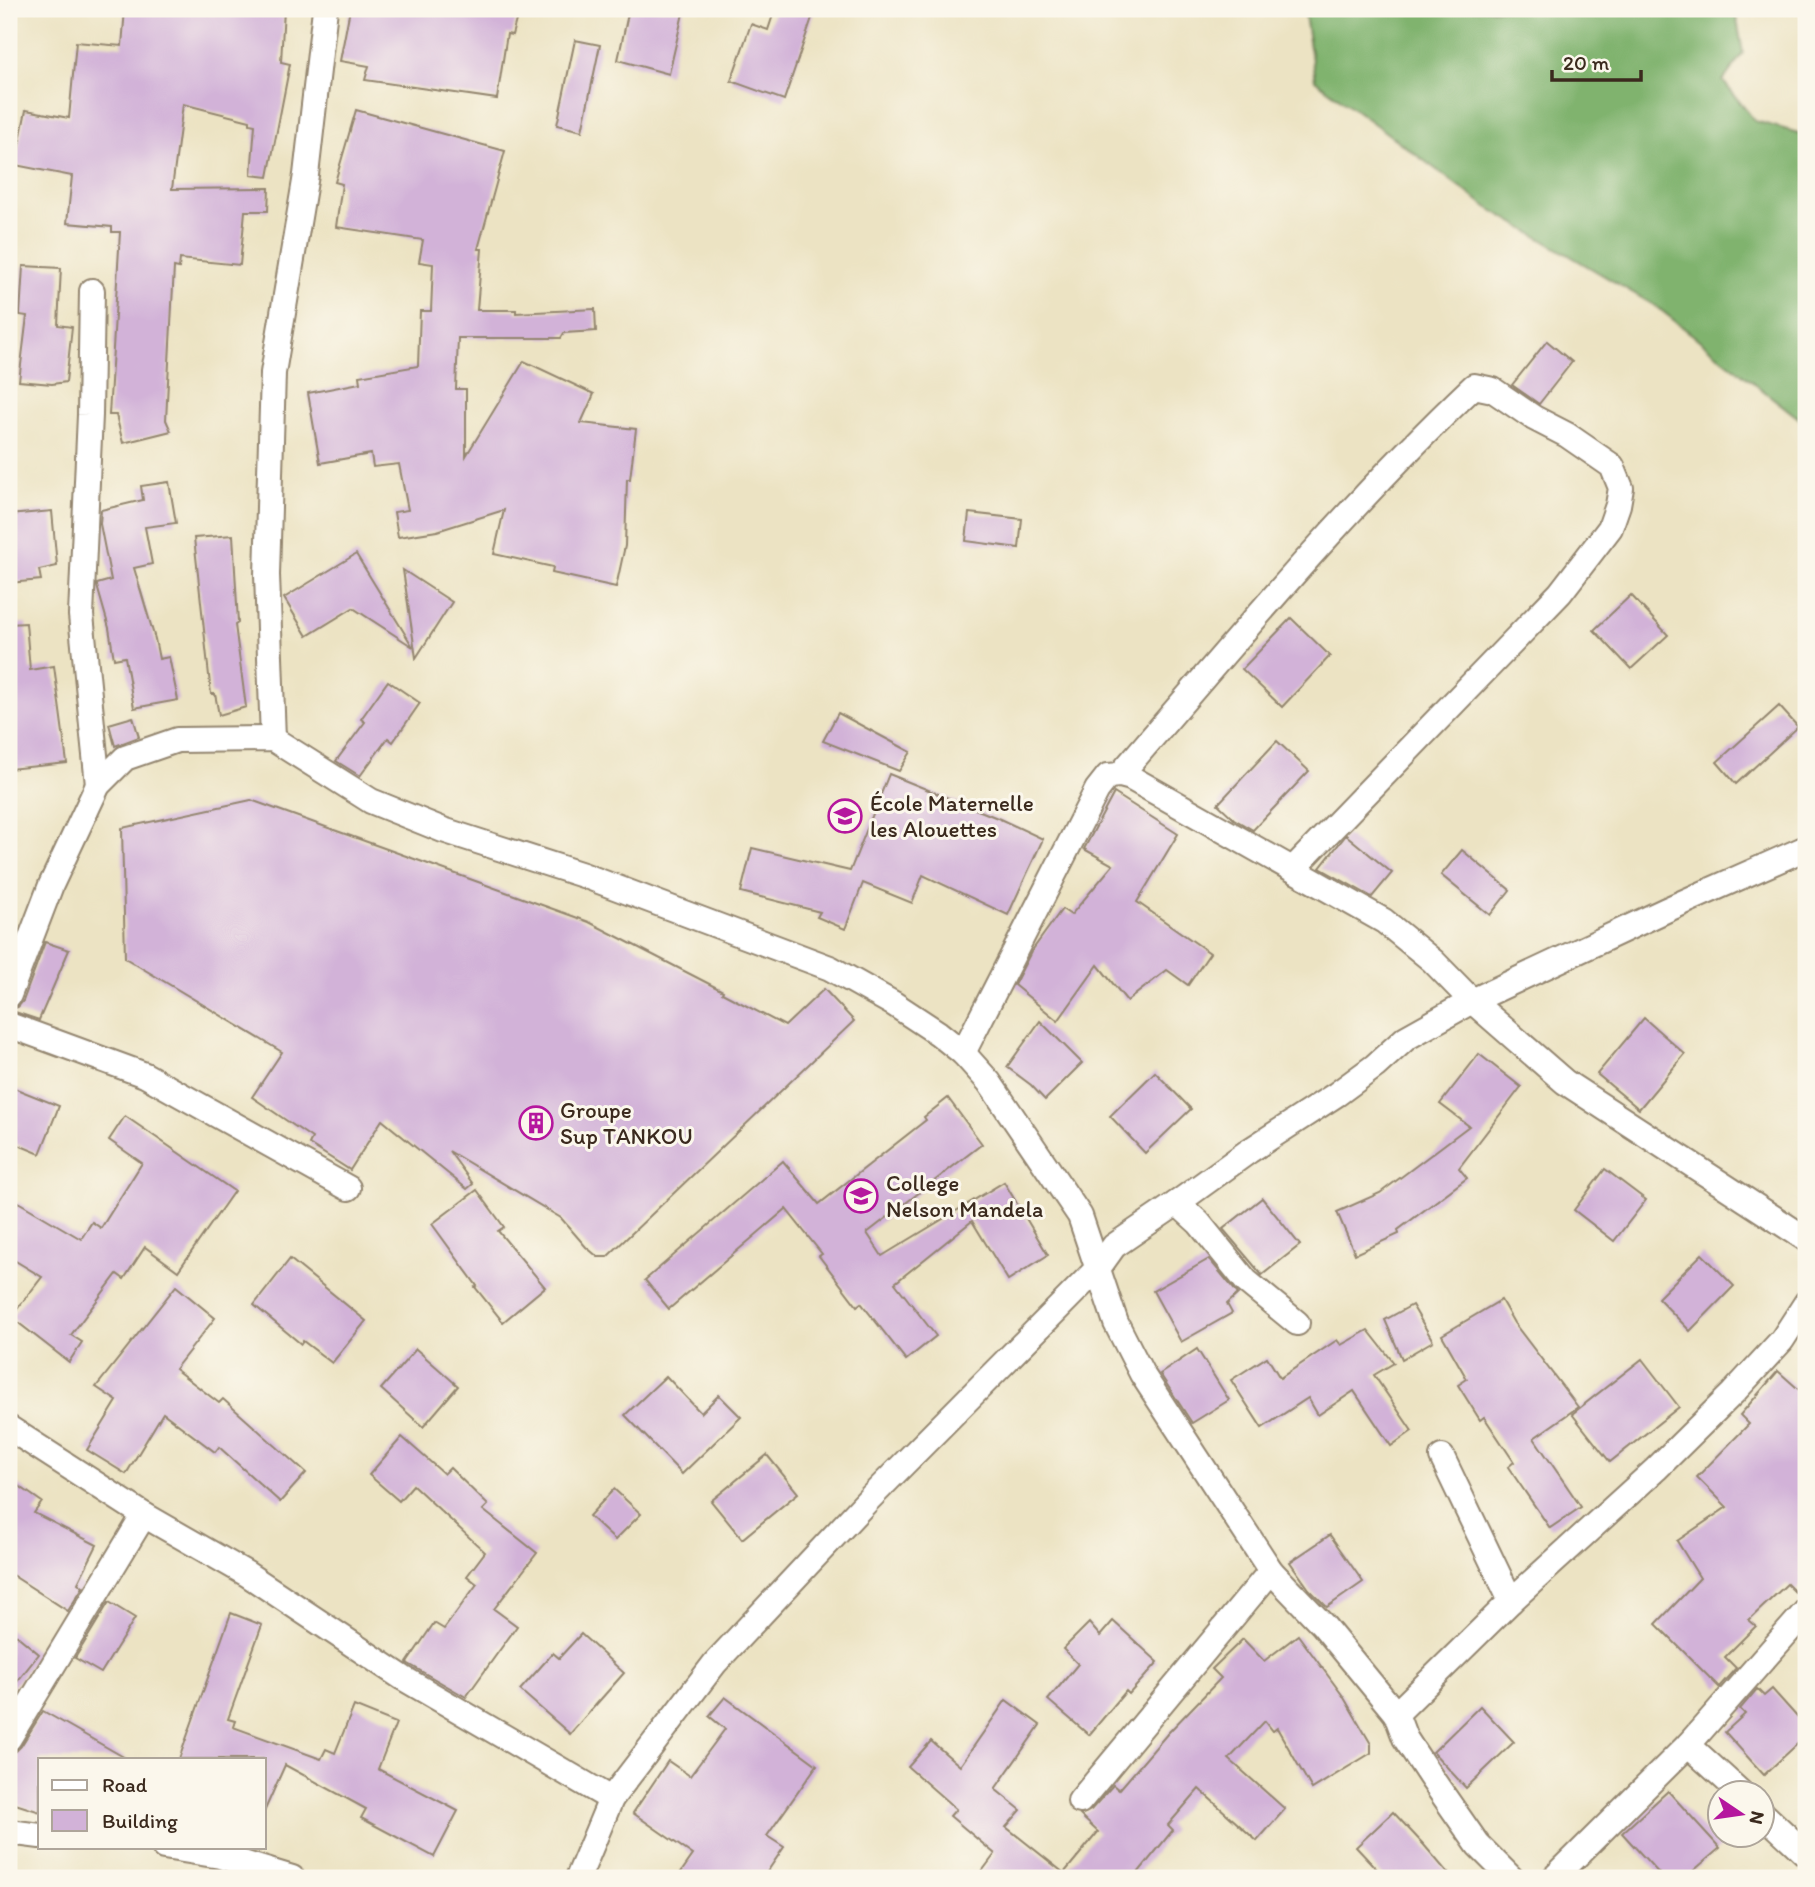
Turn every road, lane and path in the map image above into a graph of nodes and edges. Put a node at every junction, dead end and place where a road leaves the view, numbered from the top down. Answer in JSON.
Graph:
{"nodes":[{"id":1,"x":325,"y":9,"type":"edge"},
{"id":2,"x":92,"y":291,"type":"dead end"},
{"id":3,"x":273,"y":739,"type":"junction"},
{"id":4,"x":1120,"y":775,"type":"junction"},
{"id":5,"x":98,"y":785,"type":"junction"},
{"id":6,"x":1806,"y":848,"type":"edge"},
{"id":7,"x":1293,"y":869,"type":"junction"},
{"id":8,"x":9,"y":995,"type":"edge"},
{"id":9,"x":1472,"y":1001,"type":"junction"},
{"id":10,"x":9,"y":1025,"type":"edge"},
{"id":11,"x":963,"y":1052,"type":"junction"},
{"id":12,"x":348,"y":1188,"type":"dead end"},
{"id":13,"x":1177,"y":1203,"type":"junction"},
{"id":14,"x":1806,"y":1239,"type":"edge"},
{"id":15,"x":1099,"y":1267,"type":"junction"},
{"id":16,"x":1806,"y":1303,"type":"edge"},
{"id":17,"x":1297,"y":1323,"type":"dead end"},
{"id":18,"x":9,"y":1428,"type":"edge"},
{"id":19,"x":1442,"y":1457,"type":"dead end"},
{"id":20,"x":144,"y":1515,"type":"junction"},
{"id":21,"x":1271,"y":1572,"type":"junction"},
{"id":22,"x":1511,"y":1601,"type":"junction"},
{"id":23,"x":1806,"y":1611,"type":"edge"},
{"id":24,"x":1396,"y":1714,"type":"junction"},
{"id":25,"x":9,"y":1738,"type":"edge"},
{"id":26,"x":1688,"y":1745,"type":"junction"},
{"id":27,"x":1724,"y":1778,"type":"edge"},
{"id":28,"x":611,"y":1799,"type":"junction"},
{"id":29,"x":1080,"y":1801,"type":"dead end"},
{"id":30,"x":1776,"y":1826,"type":"edge"},
{"id":31,"x":9,"y":1832,"type":"edge"},
{"id":32,"x":38,"y":1836,"type":"edge"},
{"id":33,"x":169,"y":1848,"type":"edge"},
{"id":34,"x":1806,"y":1854,"type":"edge"},
{"id":35,"x":292,"y":1878,"type":"edge"},
{"id":36,"x":578,"y":1878,"type":"edge"},
{"id":37,"x":1511,"y":1878,"type":"edge"},
{"id":38,"x":1554,"y":1878,"type":"edge"}],
"edges":[{"from":1,"to":3,"type":"street"},
{"from":2,"to":5,"type":"street"},
{"from":3,"to":5,"type":"street"},
{"from":3,"to":11,"type":"street"},
{"from":4,"to":7,"type":"street"},
{"from":4,"to":7,"type":"street"},
{"from":4,"to":11,"type":"street"},
{"from":5,"to":8,"type":"street"},
{"from":6,"to":9,"type":"street"},
{"from":7,"to":9,"type":"street"},
{"from":9,"to":13,"type":"street"},
{"from":9,"to":14,"type":"street"},
{"from":10,"to":12,"type":"street"},
{"from":11,"to":15,"type":"street"},
{"from":13,"to":15,"type":"street"},
{"from":13,"to":17,"type":"street"},
{"from":15,"to":21,"type":"street"},
{"from":15,"to":28,"type":"street"},
{"from":16,"to":22,"type":"street"},
{"from":18,"to":20,"type":"street"},
{"from":19,"to":22,"type":"street"},
{"from":20,"to":25,"type":"street"},
{"from":20,"to":28,"type":"street"},
{"from":21,"to":24,"type":"street"},
{"from":21,"to":29,"type":"street"},
{"from":22,"to":24,"type":"street"},
{"from":23,"to":26,"type":"street"},
{"from":24,"to":37,"type":"street"},
{"from":26,"to":27,"type":"street"},
{"from":26,"to":38,"type":"street"},
{"from":28,"to":36,"type":"street"},
{"from":30,"to":34,"type":"street"},
{"from":31,"to":32,"type":"street"},
{"from":33,"to":35,"type":"street"}]}
